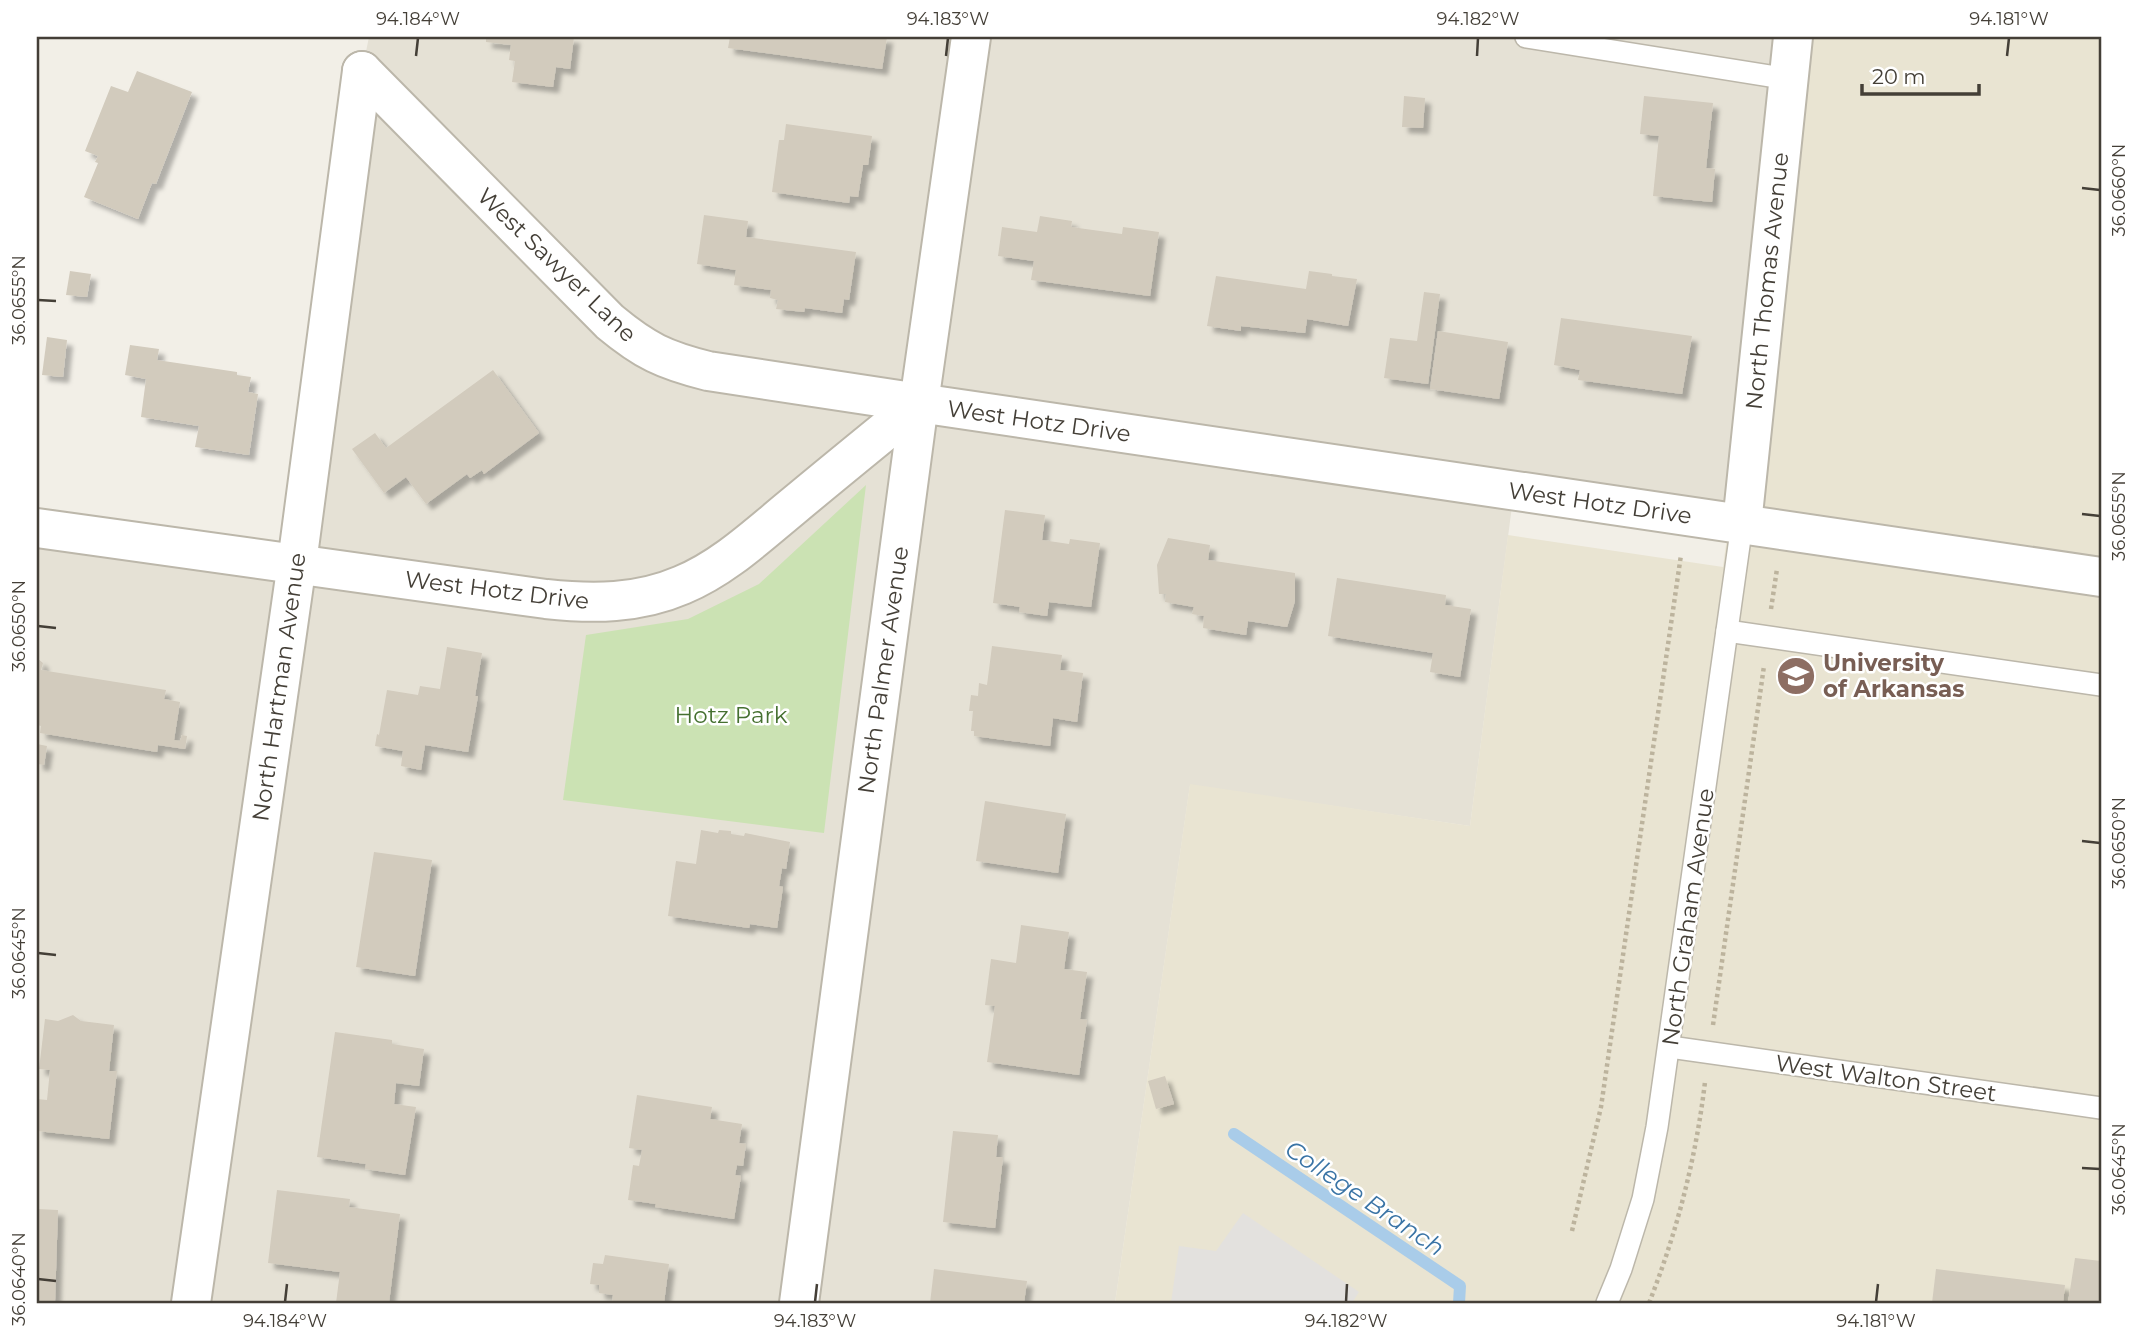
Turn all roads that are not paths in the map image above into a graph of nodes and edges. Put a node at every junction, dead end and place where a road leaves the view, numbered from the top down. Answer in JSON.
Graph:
{"nodes":[{"id":1,"x":971,"y":37,"type":"edge"},
{"id":2,"x":1525,"y":37,"type":"edge"},
{"id":3,"x":1793,"y":37,"type":"edge"},
{"id":4,"x":362,"y":71,"type":"joint"},
{"id":5,"x":1789,"y":79,"type":"junction"},
{"id":6,"x":919,"y":403,"type":"junction"},
{"id":7,"x":1742,"y":524,"type":"junction"},
{"id":8,"x":37,"y":528,"type":"edge"},
{"id":9,"x":297,"y":563,"type":"junction"},
{"id":10,"x":2101,"y":577,"type":"edge"},
{"id":11,"x":1727,"y":631,"type":"junction"},
{"id":12,"x":2101,"y":685,"type":"edge"},
{"id":13,"x":1670,"y":1047,"type":"junction"},
{"id":14,"x":2101,"y":1108,"type":"edge"},
{"id":15,"x":191,"y":1303,"type":"edge"},
{"id":16,"x":799,"y":1303,"type":"edge"},
{"id":17,"x":1607,"y":1303,"type":"edge"}],
"edges":[{"from":1,"to":6,"type":"street","name":"North Palmer Avenue"},
{"from":2,"to":5,"type":"lane"},
{"from":3,"to":5,"type":"street","name":"North Thomas Avenue"},
{"from":4,"to":6,"type":"street","name":"West Sawyer Lane"},
{"from":4,"to":9,"type":"street","name":"North Hartman Avenue"},
{"from":5,"to":7,"type":"street","name":"North Thomas Avenue"},
{"from":6,"to":7,"type":"street","name":"West Hotz Drive"},
{"from":6,"to":9,"type":"street","name":"West Hotz Drive"},
{"from":6,"to":16,"type":"street","name":"North Palmer Avenue"},
{"from":7,"to":10,"type":"street","name":"West Hotz Drive"},
{"from":7,"to":11,"type":"lane","name":"North Graham Avenue"},
{"from":8,"to":9,"type":"street","name":"West Hotz Drive"},
{"from":9,"to":15,"type":"street","name":"North Hartman Avenue"},
{"from":11,"to":12,"type":"lane"},
{"from":11,"to":13,"type":"lane","name":"North Graham Avenue"},
{"from":13,"to":14,"type":"lane","name":"West Walton Street"},
{"from":13,"to":17,"type":"lane","name":"North Graham Avenue"}]}
